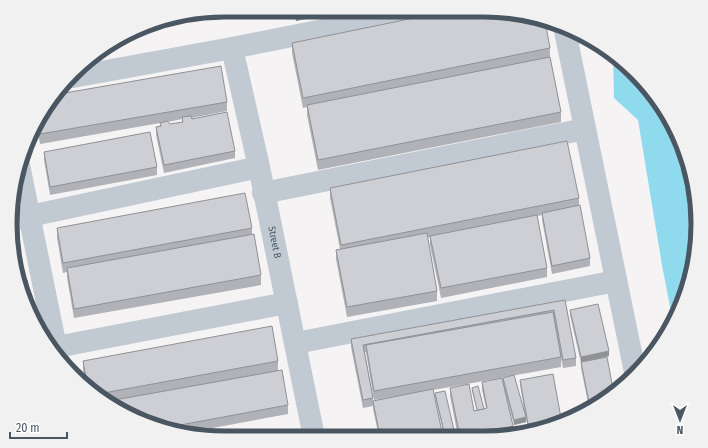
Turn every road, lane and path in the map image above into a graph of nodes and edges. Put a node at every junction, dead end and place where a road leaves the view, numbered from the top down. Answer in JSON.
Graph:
{"nodes":[{"id":1,"x":389,"y":17,"type":"edge"},
{"id":2,"x":566,"y":34,"type":"edge"},
{"id":3,"x":232,"y":48,"type":"junction"},
{"id":4,"x":82,"y":74,"type":"edge"},
{"id":5,"x":585,"y":128,"type":"junction"},
{"id":6,"x":259,"y":167,"type":"junction"},
{"id":7,"x":20,"y":191,"type":"edge"},
{"id":8,"x":263,"y":193,"type":"junction"},
{"id":9,"x":21,"y":218,"type":"edge"},
{"id":10,"x":616,"y":282,"type":"junction"},
{"id":11,"x":287,"y":303,"type":"junction"},
{"id":12,"x":52,"y":339,"type":"edge"},
{"id":13,"x":296,"y":343,"type":"junction"},
{"id":14,"x":60,"y":350,"type":"edge"},
{"id":15,"x":634,"y":366,"type":"edge"},
{"id":16,"x":310,"y":431,"type":"edge"}],
"edges":[{"from":1,"to":3,"type":"street"},
{"from":2,"to":5,"type":"street"},
{"from":3,"to":4,"type":"street"},
{"from":3,"to":6,"type":"street","name":"Street B"},
{"from":5,"to":8,"type":"street"},
{"from":5,"to":10,"type":"street"},
{"from":6,"to":8,"type":"street","name":"Street B"},
{"from":6,"to":9,"type":"street"},
{"from":7,"to":9,"type":"street"},
{"from":8,"to":11,"type":"street","name":"Street B"},
{"from":9,"to":12,"type":"street"},
{"from":10,"to":13,"type":"street"},
{"from":10,"to":15,"type":"street"},
{"from":11,"to":13,"type":"street","name":"Street B"},
{"from":11,"to":14,"type":"street"},
{"from":13,"to":16,"type":"street","name":"Street B"}]}
